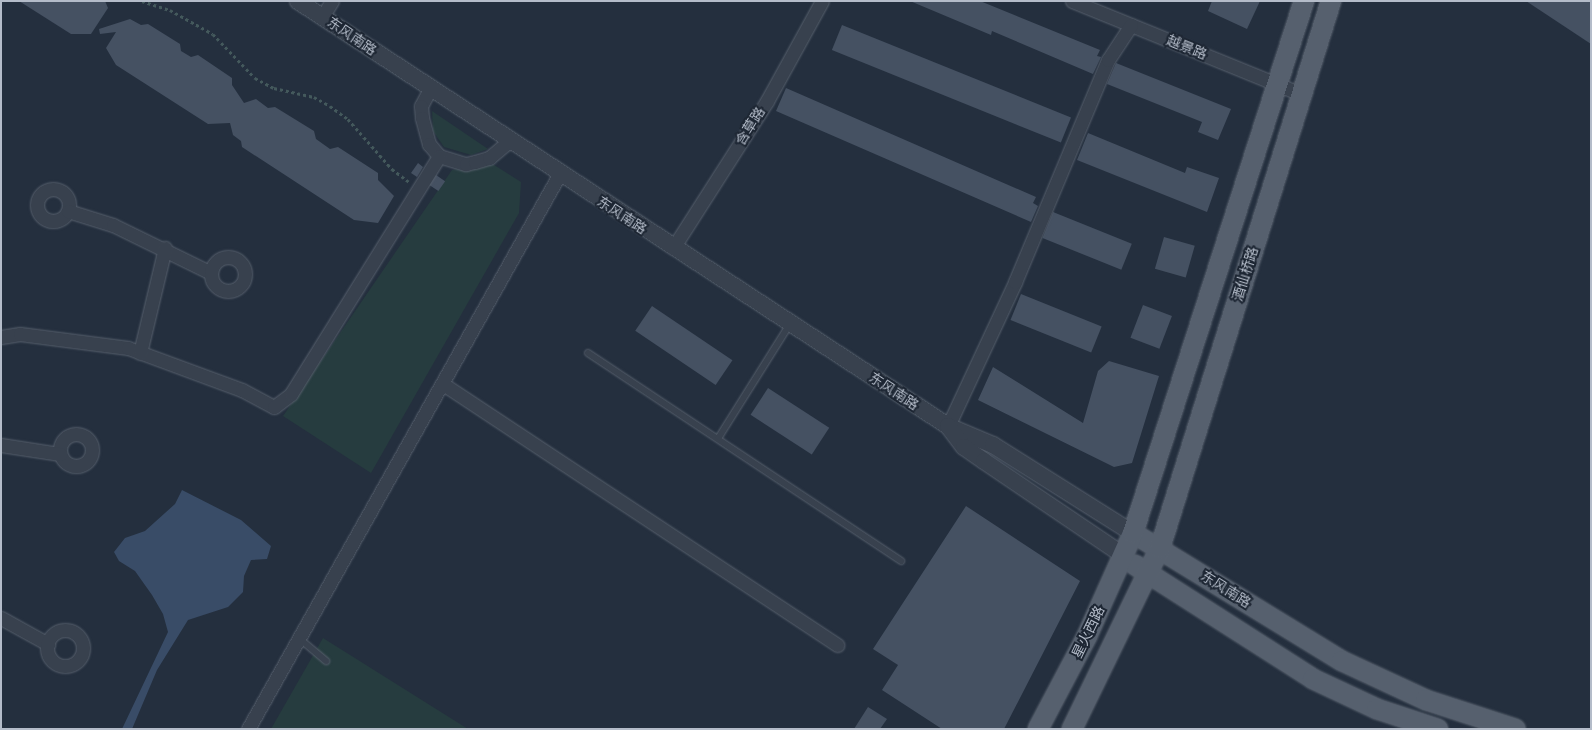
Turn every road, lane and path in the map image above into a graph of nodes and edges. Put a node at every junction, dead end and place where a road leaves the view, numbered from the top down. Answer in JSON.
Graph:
{"nodes":[{"id":1,"x":142,"y":1,"type":"edge"},
{"id":2,"x":298,"y":1,"type":"edge"},
{"id":3,"x":332,"y":1,"type":"edge"},
{"id":4,"x":822,"y":1,"type":"edge"},
{"id":5,"x":1072,"y":1,"type":"edge"},
{"id":6,"x":1304,"y":1,"type":"edge"},
{"id":7,"x":1331,"y":1,"type":"edge"},
{"id":8,"x":322,"y":17,"type":"junction"},
{"id":9,"x":1131,"y":25,"type":"junction"},
{"id":10,"x":1278,"y":84,"type":"junction"},
{"id":11,"x":430,"y":89,"type":"junction"},
{"id":12,"x":1301,"y":94,"type":"junction"},
{"id":13,"x":509,"y":141,"type":"junction"},
{"id":14,"x":439,"y":156,"type":"junction"},
{"id":15,"x":559,"y":175,"type":"junction"},
{"id":16,"x":418,"y":189,"type":"junction"},
{"id":17,"x":68,"y":211,"type":"dead end"},
{"id":18,"x":165,"y":248,"type":"junction"},
{"id":19,"x":673,"y":248,"type":"junction"},
{"id":20,"x":211,"y":273,"type":"dead end"},
{"id":21,"x":790,"y":324,"type":"junction"},
{"id":22,"x":1,"y":337,"type":"edge"},
{"id":23,"x":140,"y":353,"type":"junction"},
{"id":24,"x":588,"y":353,"type":"dead end"},
{"id":25,"x":443,"y":384,"type":"junction"},
{"id":26,"x":948,"y":426,"type":"junction"},
{"id":27,"x":719,"y":437,"type":"junction"},
{"id":28,"x":1,"y":445,"type":"edge"},
{"id":29,"x":60,"y":454,"type":"dead end"},
{"id":30,"x":1133,"y":533,"type":"junction"},
{"id":31,"x":1160,"y":548,"type":"junction"},
{"id":32,"x":1123,"y":556,"type":"junction"},
{"id":33,"x":901,"y":561,"type":"dead end"},
{"id":34,"x":1145,"y":574,"type":"junction"},
{"id":35,"x":1,"y":618,"type":"edge"},
{"id":36,"x":301,"y":640,"type":"junction"},
{"id":37,"x":48,"y":644,"type":"dead end"},
{"id":38,"x":837,"y":645,"type":"dead end"},
{"id":39,"x":326,"y":660,"type":"dead end"},
{"id":40,"x":248,"y":729,"type":"edge"},
{"id":41,"x":1038,"y":729,"type":"edge"},
{"id":42,"x":1072,"y":729,"type":"edge"},
{"id":43,"x":1438,"y":729,"type":"edge"},
{"id":44,"x":1515,"y":729,"type":"edge"}],
"edges":[{"from":1,"to":16,"type":"path"},
{"from":2,"to":8,"type":"street","name":"东风南路"},
{"from":3,"to":8,"type":"street"},
{"from":4,"to":19,"type":"street","name":"含草路"},
{"from":5,"to":9,"type":"street","name":"越景路"},
{"from":6,"to":10,"type":"main road","name":"酒仙桥路"},
{"from":7,"to":12,"type":"main road","name":"酒仙桥路"},
{"from":8,"to":11,"type":"street","name":"东风南路"},
{"from":9,"to":10,"type":"street","name":"越景路"},
{"from":9,"to":26,"type":"street"},
{"from":10,"to":12,"type":"street","name":"越景路"},
{"from":10,"to":30,"type":"main road","name":"酒仙桥路"},
{"from":11,"to":13,"type":"street","name":"东风南路"},
{"from":11,"to":14,"type":"street"},
{"from":12,"to":31,"type":"main road","name":"酒仙桥路"},
{"from":13,"to":14,"type":"street"},
{"from":13,"to":15,"type":"street","name":"东风南路"},
{"from":14,"to":16,"type":"street"},
{"from":15,"to":19,"type":"street","name":"东风南路"},
{"from":15,"to":25,"type":"street"},
{"from":16,"to":23,"type":"street"},
{"from":17,"to":18,"type":"street"},
{"from":18,"to":20,"type":"street"},
{"from":18,"to":23,"type":"street"},
{"from":19,"to":21,"type":"street","name":"东风南路"},
{"from":21,"to":26,"type":"street","name":"东风南路"},
{"from":21,"to":27,"type":"lane"},
{"from":22,"to":23,"type":"street"},
{"from":24,"to":27,"type":"lane"},
{"from":25,"to":36,"type":"street"},
{"from":25,"to":38,"type":"street"},
{"from":26,"to":30,"type":"street","name":"东风南路"},
{"from":26,"to":32,"type":"street","name":"东风南路"},
{"from":27,"to":33,"type":"lane"},
{"from":28,"to":29,"type":"street"},
{"from":30,"to":31,"type":"main road","name":"东风南路"},
{"from":30,"to":32,"type":"main road","name":"星火西路"},
{"from":31,"to":34,"type":"main road","name":"星火西路"},
{"from":31,"to":44,"type":"main road","name":"东风南路"},
{"from":32,"to":34,"type":"main road","name":"东风南路"},
{"from":32,"to":41,"type":"main road","name":"星火西路"},
{"from":34,"to":42,"type":"main road","name":"星火西路"},
{"from":34,"to":43,"type":"main road","name":"东风南路"},
{"from":35,"to":37,"type":"street"},
{"from":36,"to":39,"type":"lane"},
{"from":36,"to":40,"type":"street"}]}
